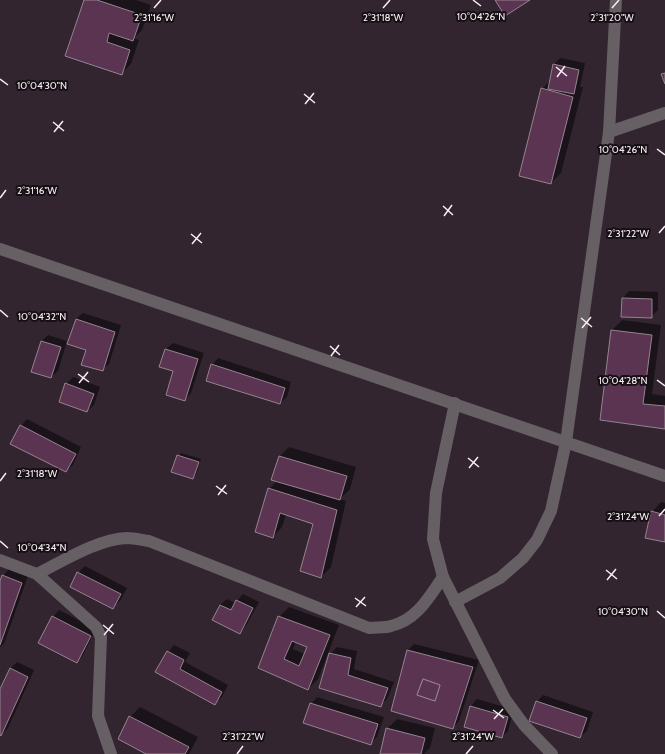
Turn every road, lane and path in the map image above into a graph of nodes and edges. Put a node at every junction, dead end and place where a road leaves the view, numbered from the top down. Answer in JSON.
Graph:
{"nodes":[{"id":1,"x":616,"y":0,"type":"edge"},
{"id":2,"x":665,"y":113,"type":"edge"},
{"id":3,"x":609,"y":132,"type":"junction"},
{"id":4,"x":0,"y":249,"type":"edge"},
{"id":5,"x":455,"y":403,"type":"junction"},
{"id":6,"x":566,"y":442,"type":"junction"},
{"id":7,"x":665,"y":476,"type":"edge"},
{"id":8,"x":0,"y":560,"type":"edge"},
{"id":9,"x":37,"y":574,"type":"junction"},
{"id":10,"x":443,"y":577,"type":"junction"},
{"id":11,"x":455,"y":602,"type":"junction"},
{"id":12,"x":111,"y":754,"type":"edge"},
{"id":13,"x":552,"y":754,"type":"edge"}],
"edges":[{"from":1,"to":3,"type":"street"},
{"from":2,"to":3,"type":"street"},
{"from":3,"to":6,"type":"street"},
{"from":4,"to":5,"type":"street"},
{"from":5,"to":6,"type":"street"},
{"from":5,"to":10,"type":"street"},
{"from":6,"to":7,"type":"street"},
{"from":6,"to":11,"type":"street"},
{"from":8,"to":9,"type":"street"},
{"from":9,"to":10,"type":"street"},
{"from":9,"to":12,"type":"street"},
{"from":10,"to":11,"type":"street"},
{"from":11,"to":13,"type":"street"}]}
